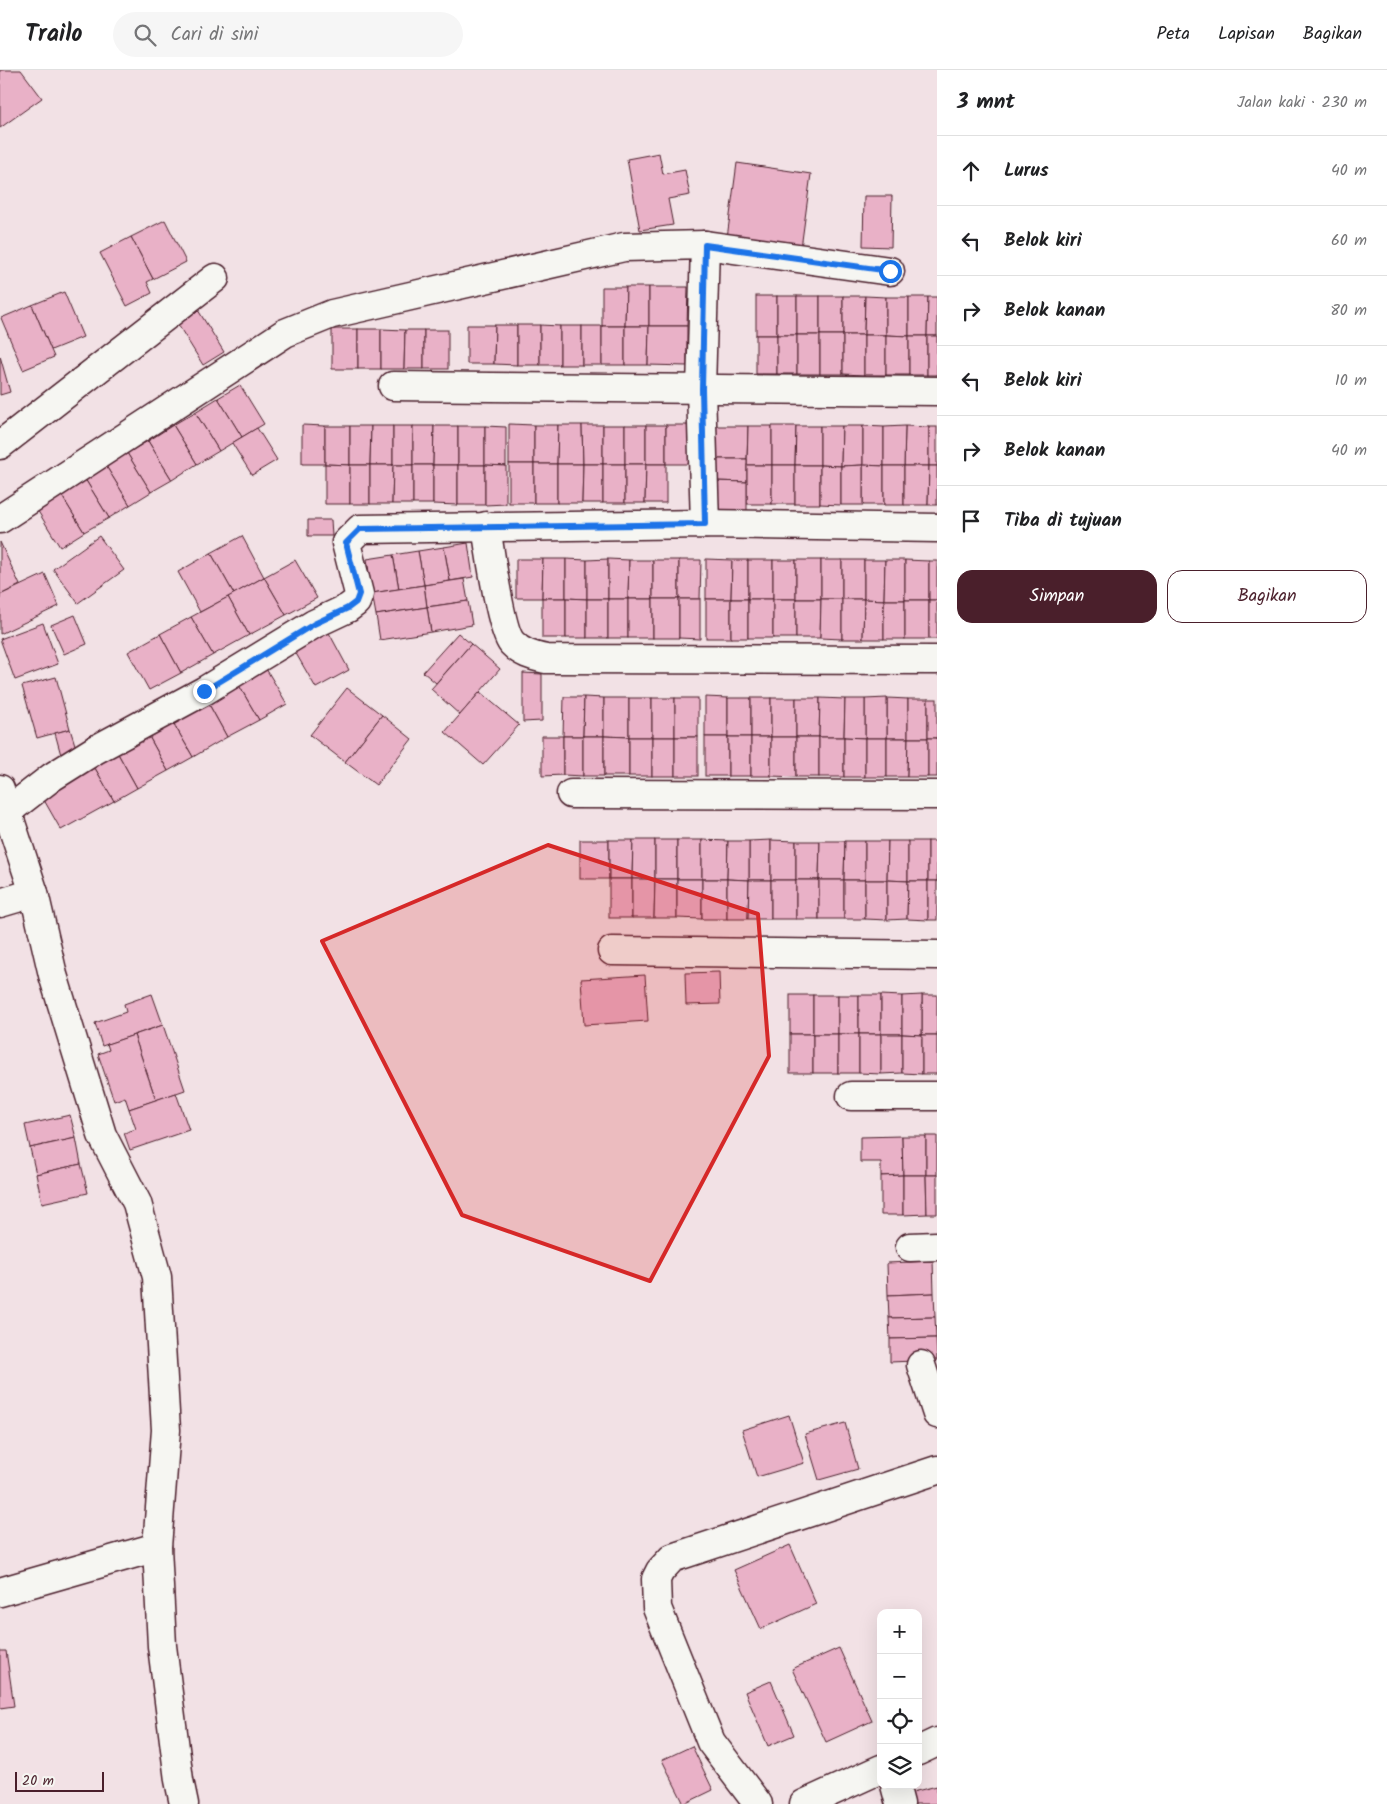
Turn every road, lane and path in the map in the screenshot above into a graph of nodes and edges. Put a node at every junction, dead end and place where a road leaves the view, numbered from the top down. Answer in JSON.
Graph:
{"nodes":[{"id":1,"x":705,"y":245,"type":"junction"},
{"id":2,"x":890,"y":271,"type":"dead end"},
{"id":3,"x":215,"y":278,"type":"dead end"},
{"id":4,"x":393,"y":386,"type":"dead end"},
{"id":5,"x":702,"y":389,"type":"junction"},
{"id":6,"x":937,"y":391,"type":"edge"},
{"id":7,"x":0,"y":445,"type":"edge"},
{"id":8,"x":0,"y":519,"type":"edge"},
{"id":9,"x":705,"y":524,"type":"junction"},
{"id":10,"x":486,"y":526,"type":"junction"},
{"id":11,"x":937,"y":528,"type":"edge"},
{"id":12,"x":937,"y":660,"type":"edge"},
{"id":13,"x":571,"y":794,"type":"dead end"},
{"id":14,"x":937,"y":796,"type":"edge"},
{"id":15,"x":2,"y":804,"type":"edge"},
{"id":16,"x":34,"y":893,"type":"junction"},
{"id":17,"x":0,"y":903,"type":"edge"},
{"id":18,"x":612,"y":950,"type":"dead end"},
{"id":19,"x":937,"y":955,"type":"edge"},
{"id":20,"x":851,"y":1096,"type":"dead end"},
{"id":21,"x":937,"y":1096,"type":"edge"},
{"id":22,"x":910,"y":1246,"type":"dead end"},
{"id":23,"x":937,"y":1246,"type":"edge"},
{"id":24,"x":921,"y":1365,"type":"dead end"},
{"id":25,"x":937,"y":1414,"type":"edge"},
{"id":26,"x":937,"y":1470,"type":"edge"},
{"id":27,"x":157,"y":1547,"type":"junction"},
{"id":28,"x":0,"y":1592,"type":"edge"},
{"id":29,"x":937,"y":1742,"type":"edge"},
{"id":30,"x":922,"y":1749,"type":"edge"},
{"id":31,"x":877,"y":1771,"type":"edge"},
{"id":32,"x":896,"y":1789,"type":"edge"},
{"id":33,"x":184,"y":1804,"type":"edge"},
{"id":34,"x":758,"y":1804,"type":"edge"},
{"id":35,"x":804,"y":1804,"type":"edge"},
{"id":36,"x":900,"y":1804,"type":"edge"}],
"edges":[{"from":1,"to":2,"type":"street"},
{"from":1,"to":5,"type":"street"},
{"from":1,"to":8,"type":"street"},
{"from":3,"to":7,"type":"street"},
{"from":4,"to":5,"type":"street"},
{"from":5,"to":6,"type":"street"},
{"from":5,"to":9,"type":"street"},
{"from":9,"to":10,"type":"street"},
{"from":9,"to":11,"type":"street"},
{"from":10,"to":12,"type":"street"},
{"from":10,"to":15,"type":"street"},
{"from":13,"to":14,"type":"street"},
{"from":15,"to":16,"type":"street"},
{"from":16,"to":17,"type":"street"},
{"from":16,"to":27,"type":"street"},
{"from":18,"to":19,"type":"street"},
{"from":20,"to":21,"type":"street"},
{"from":22,"to":23,"type":"street"},
{"from":24,"to":25,"type":"street"},
{"from":26,"to":34,"type":"street"},
{"from":27,"to":28,"type":"street"},
{"from":27,"to":33,"type":"street"},
{"from":29,"to":30,"type":"street"},
{"from":31,"to":35,"type":"street"},
{"from":32,"to":36,"type":"street"}]}
